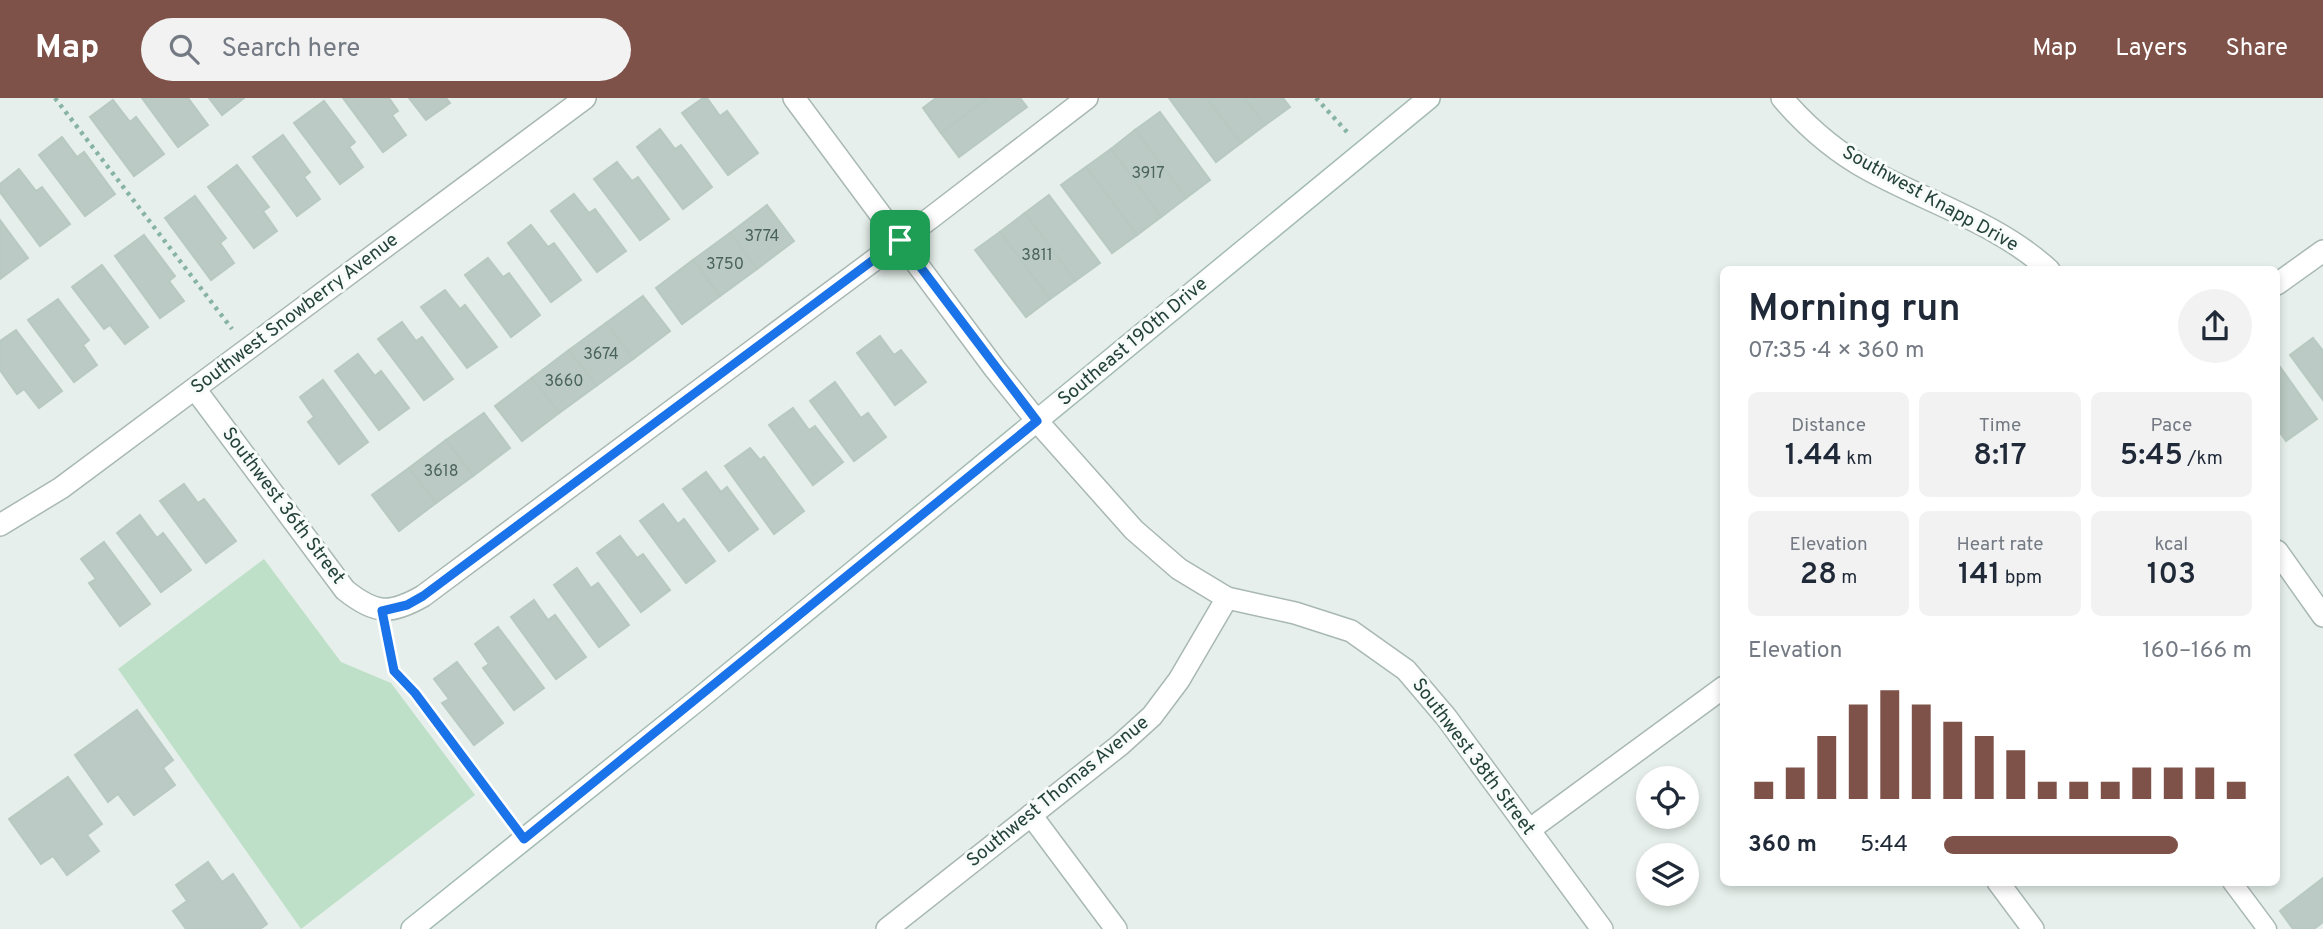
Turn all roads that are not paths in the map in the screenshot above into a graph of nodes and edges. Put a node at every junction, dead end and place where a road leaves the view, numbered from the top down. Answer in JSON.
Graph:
{"nodes":[{"id":1,"x":585,"y":98,"type":"edge"},
{"id":2,"x":794,"y":98,"type":"edge"},
{"id":3,"x":1429,"y":98,"type":"edge"},
{"id":4,"x":1782,"y":98,"type":"edge"},
{"id":5,"x":1083,"y":99,"type":"edge"},
{"id":6,"x":900,"y":240,"type":"junction"},
{"id":7,"x":2323,"y":251,"type":"edge"},
{"id":8,"x":2043,"y":266,"type":"edge"},
{"id":9,"x":2280,"y":282,"type":"edge"},
{"id":10,"x":195,"y":389,"type":"junction"},
{"id":11,"x":1037,"y":421,"type":"junction"},
{"id":12,"x":0,"y":525,"type":"edge"},
{"id":13,"x":2280,"y":555,"type":"edge"},
{"id":14,"x":1227,"y":598,"type":"junction"},
{"id":15,"x":2323,"y":616,"type":"edge"},
{"id":16,"x":1720,"y":690,"type":"edge"},
{"id":17,"x":1031,"y":815,"type":"junction"},
{"id":18,"x":1529,"y":830,"type":"junction"},
{"id":19,"x":2001,"y":886,"type":"edge"},
{"id":20,"x":2235,"y":886,"type":"edge"},
{"id":21,"x":412,"y":929,"type":"edge"},
{"id":22,"x":887,"y":929,"type":"edge"},
{"id":23,"x":1116,"y":929,"type":"edge"},
{"id":24,"x":1602,"y":929,"type":"edge"},
{"id":25,"x":2033,"y":929,"type":"edge"},
{"id":26,"x":2267,"y":929,"type":"edge"}],
"edges":[{"from":1,"to":10,"type":"street","name":"Southwest Snowberry Avenue"},
{"from":2,"to":6,"type":"street","name":"Southwest 38th Street"},
{"from":3,"to":11,"type":"street","name":"Southeast 190th Drive"},
{"from":4,"to":8,"type":"street","name":"Southwest Knapp Drive"},
{"from":5,"to":6,"type":"street"},
{"from":6,"to":10,"type":"street","name":"Southwest 36th Street"},
{"from":6,"to":11,"type":"street","name":"Southwest 38th Street"},
{"from":7,"to":9,"type":"street"},
{"from":10,"to":12,"type":"street","name":"Southwest Snowberry Avenue"},
{"from":11,"to":14,"type":"street","name":"Southwest 38th Street"},
{"from":11,"to":21,"type":"street","name":"Southeast 190th Drive"},
{"from":13,"to":15,"type":"street"},
{"from":14,"to":17,"type":"street","name":"Southwest Thomas Avenue"},
{"from":14,"to":18,"type":"street","name":"Southwest 38th Street"},
{"from":16,"to":18,"type":"street"},
{"from":17,"to":22,"type":"street","name":"Southwest Thomas Avenue"},
{"from":17,"to":23,"type":"street"},
{"from":18,"to":24,"type":"street","name":"Southwest 38th Street"},
{"from":19,"to":25,"type":"street"},
{"from":20,"to":26,"type":"lane"}]}
